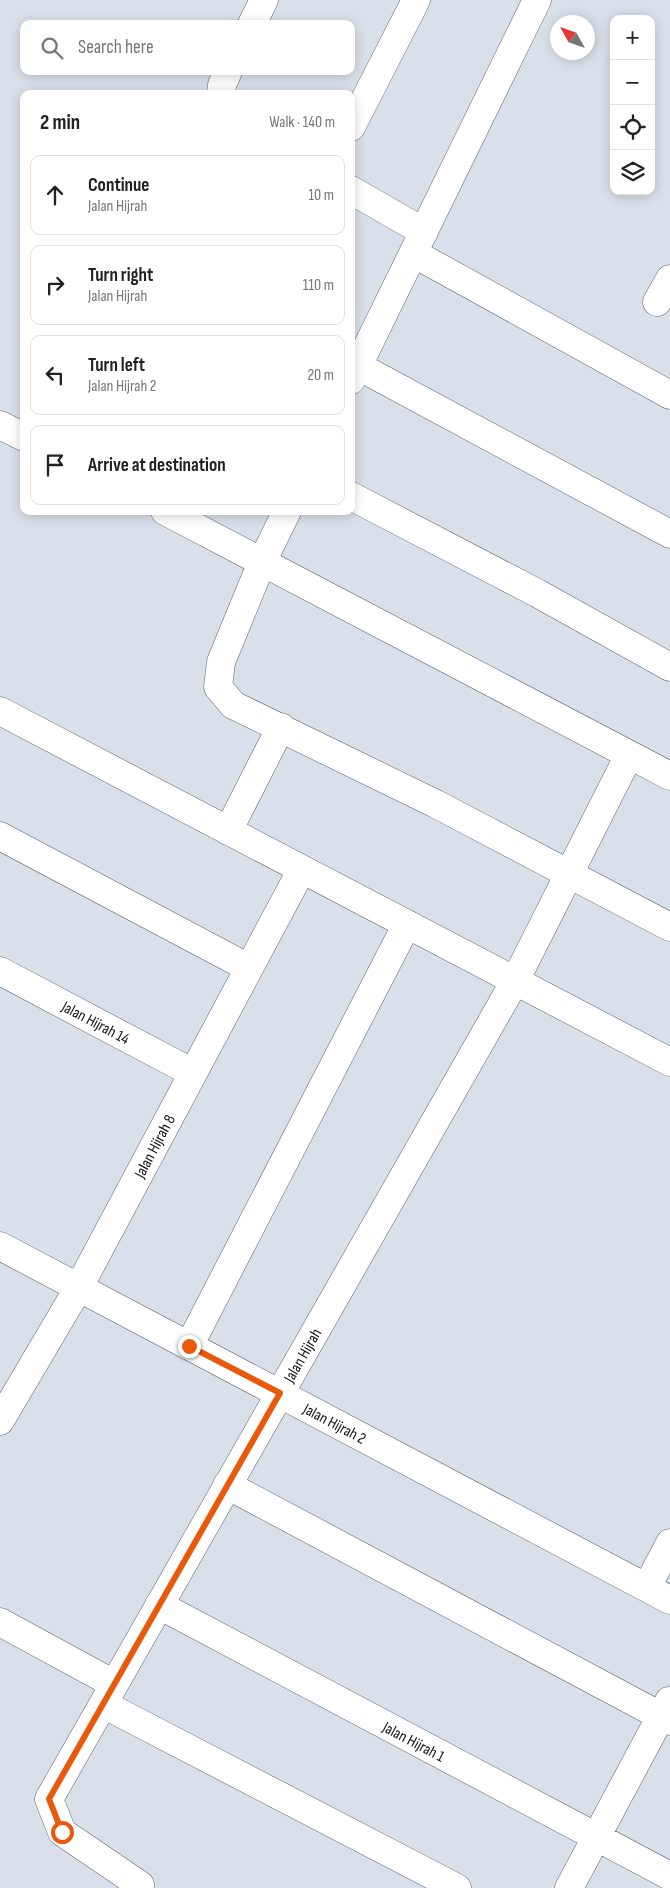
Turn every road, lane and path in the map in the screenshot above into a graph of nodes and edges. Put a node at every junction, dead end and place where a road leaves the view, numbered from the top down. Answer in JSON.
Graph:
{"nodes":[{"id":1,"x":264,"y":0,"type":"edge"},
{"id":2,"x":416,"y":0,"type":"edge"},
{"id":3,"x":537,"y":0,"type":"edge"},
{"id":4,"x":254,"y":20,"type":"edge"},
{"id":5,"x":226,"y":75,"type":"edge"},
{"id":6,"x":221,"y":90,"type":"edge"},
{"id":7,"x":355,"y":119,"type":"edge"},
{"id":8,"x":355,"y":193,"type":"edge"},
{"id":9,"x":418,"y":242,"type":"junction"},
{"id":10,"x":355,"y":373,"type":"edge"},
{"id":11,"x":670,"y":395,"type":"edge"},
{"id":12,"x":0,"y":424,"type":"edge"},
{"id":13,"x":20,"y":435,"type":"edge"},
{"id":14,"x":355,"y":498,"type":"edge"},
{"id":15,"x":173,"y":515,"type":"edge"},
{"id":16,"x":285,"y":515,"type":"edge"},
{"id":17,"x":670,"y":534,"type":"edge"},
{"id":18,"x":262,"y":562,"type":"junction"},
{"id":19,"x":670,"y":667,"type":"edge"},
{"id":20,"x":0,"y":711,"type":"edge"},
{"id":21,"x":281,"y":727,"type":"junction"},
{"id":22,"x":629,"y":755,"type":"junction"},
{"id":23,"x":670,"y":776,"type":"edge"},
{"id":24,"x":228,"y":830,"type":"junction"},
{"id":25,"x":0,"y":836,"type":"edge"},
{"id":26,"x":302,"y":869,"type":"junction"},
{"id":27,"x":569,"y":875,"type":"junction"},
{"id":28,"x":408,"y":924,"type":"junction"},
{"id":29,"x":670,"y":927,"type":"edge"},
{"id":30,"x":249,"y":968,"type":"junction"},
{"id":31,"x":0,"y":971,"type":"edge"},
{"id":32,"x":515,"y":981,"type":"junction"},
{"id":33,"x":670,"y":1062,"type":"edge"},
{"id":34,"x":193,"y":1074,"type":"junction"},
{"id":35,"x":0,"y":1246,"type":"edge"},
{"id":36,"x":78,"y":1287,"type":"junction"},
{"id":37,"x":189,"y":1346,"type":"junction"},
{"id":38,"x":280,"y":1393,"type":"junction"},
{"id":39,"x":0,"y":1421,"type":"edge"},
{"id":40,"x":227,"y":1485,"type":"junction"},
{"id":41,"x":670,"y":1543,"type":"edge"},
{"id":42,"x":658,"y":1594,"type":"edge"},
{"id":43,"x":159,"y":1605,"type":"junction"},
{"id":44,"x":0,"y":1622,"type":"edge"},
{"id":45,"x":108,"y":1694,"type":"junction"},
{"id":46,"x":667,"y":1712,"type":"edge"},
{"id":47,"x":596,"y":1838,"type":"junction"},
{"id":48,"x":670,"y":1876,"type":"edge"},
{"id":49,"x":141,"y":1887,"type":"edge"},
{"id":50,"x":457,"y":1888,"type":"edge"},
{"id":51,"x":569,"y":1888,"type":"edge"}],
"edges":[{"from":1,"to":4,"type":"street"},
{"from":2,"to":7,"type":"street"},
{"from":3,"to":9,"type":"street"},
{"from":5,"to":6,"type":"street"},
{"from":8,"to":9,"type":"street"},
{"from":9,"to":10,"type":"street"},
{"from":9,"to":11,"type":"street"},
{"from":10,"to":17,"type":"street"},
{"from":12,"to":13,"type":"street"},
{"from":14,"to":19,"type":"street"},
{"from":15,"to":18,"type":"street"},
{"from":16,"to":18,"type":"street"},
{"from":18,"to":21,"type":"street"},
{"from":18,"to":22,"type":"street"},
{"from":20,"to":24,"type":"street"},
{"from":21,"to":24,"type":"street"},
{"from":21,"to":27,"type":"street"},
{"from":22,"to":23,"type":"street"},
{"from":22,"to":27,"type":"street","name":"Jalan Hijrah"},
{"from":24,"to":26,"type":"street"},
{"from":25,"to":30,"type":"street"},
{"from":26,"to":28,"type":"street"},
{"from":26,"to":30,"type":"street","name":"Jalan Hijrah 8"},
{"from":27,"to":29,"type":"street"},
{"from":27,"to":32,"type":"street","name":"Jalan Hijrah"},
{"from":28,"to":32,"type":"street"},
{"from":28,"to":37,"type":"street"},
{"from":30,"to":34,"type":"street","name":"Jalan Hijrah 8"},
{"from":31,"to":34,"type":"street","name":"Jalan Hijrah 14"},
{"from":32,"to":33,"type":"street"},
{"from":32,"to":38,"type":"street","name":"Jalan Hijrah"},
{"from":34,"to":36,"type":"street","name":"Jalan Hijrah 8"},
{"from":35,"to":36,"type":"street","name":"Jalan Hijrah 2"},
{"from":36,"to":37,"type":"street","name":"Jalan Hijrah 2"},
{"from":36,"to":39,"type":"street","name":"Jalan Hijrah 8"},
{"from":37,"to":38,"type":"street","name":"Jalan Hijrah 2"},
{"from":38,"to":40,"type":"street","name":"Jalan Hijrah"},
{"from":38,"to":42,"type":"street","name":"Jalan Hijrah 2"},
{"from":40,"to":43,"type":"street","name":"Jalan Hijrah"},
{"from":40,"to":46,"type":"street"},
{"from":41,"to":42,"type":"street"},
{"from":43,"to":45,"type":"street","name":"Jalan Hijrah"},
{"from":43,"to":47,"type":"street","name":"Jalan Hijrah 1"},
{"from":44,"to":45,"type":"street"},
{"from":45,"to":49,"type":"street","name":"Jalan Hijrah"},
{"from":45,"to":50,"type":"street"},
{"from":46,"to":47,"type":"street"},
{"from":47,"to":48,"type":"street","name":"Jalan Hijrah 1"},
{"from":47,"to":51,"type":"street"}]}
